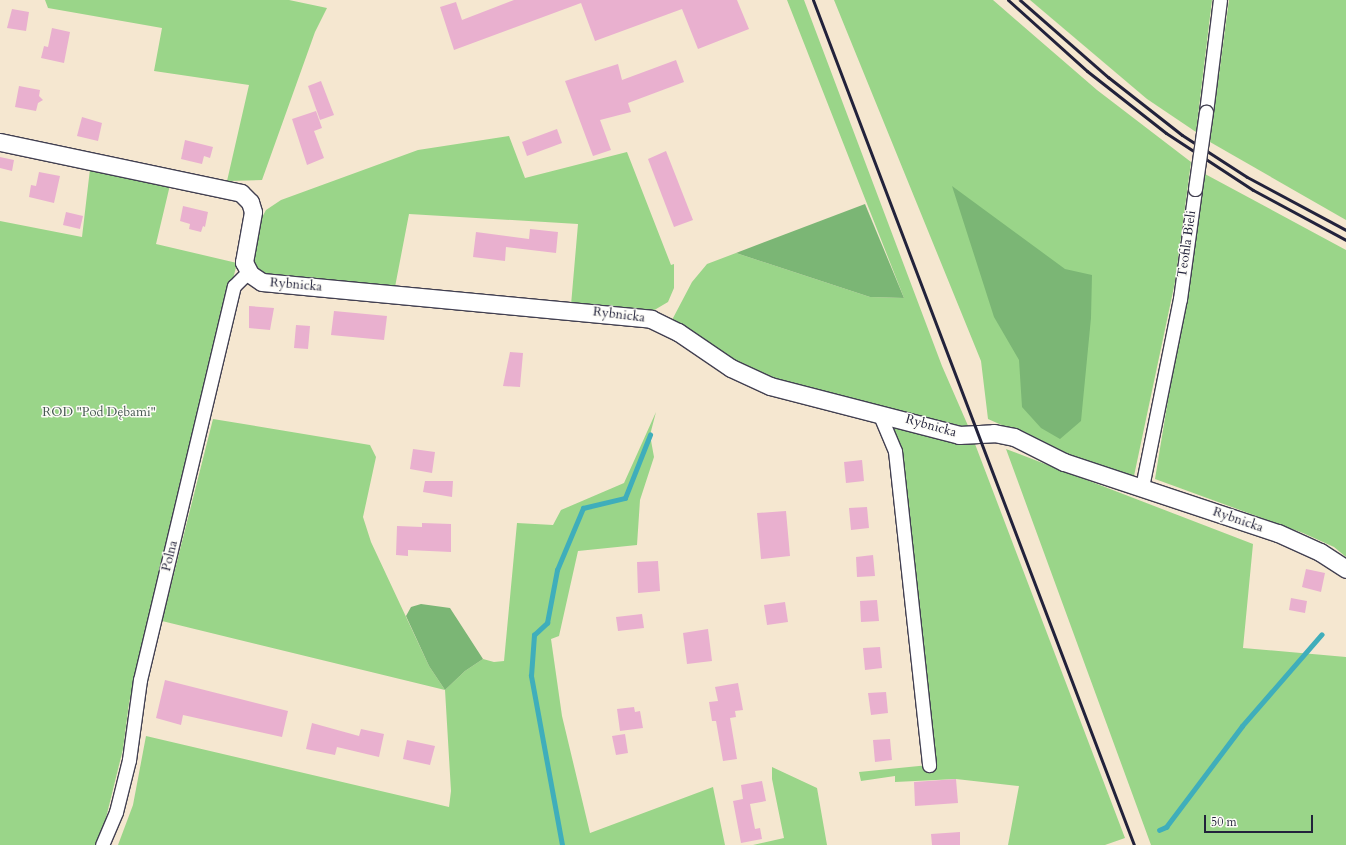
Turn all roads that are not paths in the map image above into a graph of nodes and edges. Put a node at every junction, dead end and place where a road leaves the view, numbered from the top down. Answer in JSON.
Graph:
{"nodes":[{"id":1,"x":1220,"y":0,"type":"edge"},
{"id":2,"x":0,"y":142,"type":"edge"},
{"id":3,"x":248,"y":272,"type":"junction"},
{"id":4,"x":879,"y":412,"type":"junction"},
{"id":5,"x":1142,"y":487,"type":"junction"},
{"id":6,"x":1346,"y":570,"type":"edge"},
{"id":7,"x":929,"y":765,"type":"dead end"},
{"id":8,"x":102,"y":845,"type":"edge"}],
"edges":[{"from":1,"to":5,"type":"street","name":"Teofila Bieli","bridge":true},
{"from":2,"to":3,"type":"street"},
{"from":3,"to":4,"type":"street","name":"Rybnicka"},
{"from":3,"to":8,"type":"street","name":"Polna"},
{"from":4,"to":5,"type":"street","name":"Rybnicka"},
{"from":4,"to":7,"type":"street"},
{"from":5,"to":6,"type":"street","name":"Rybnicka"}]}
